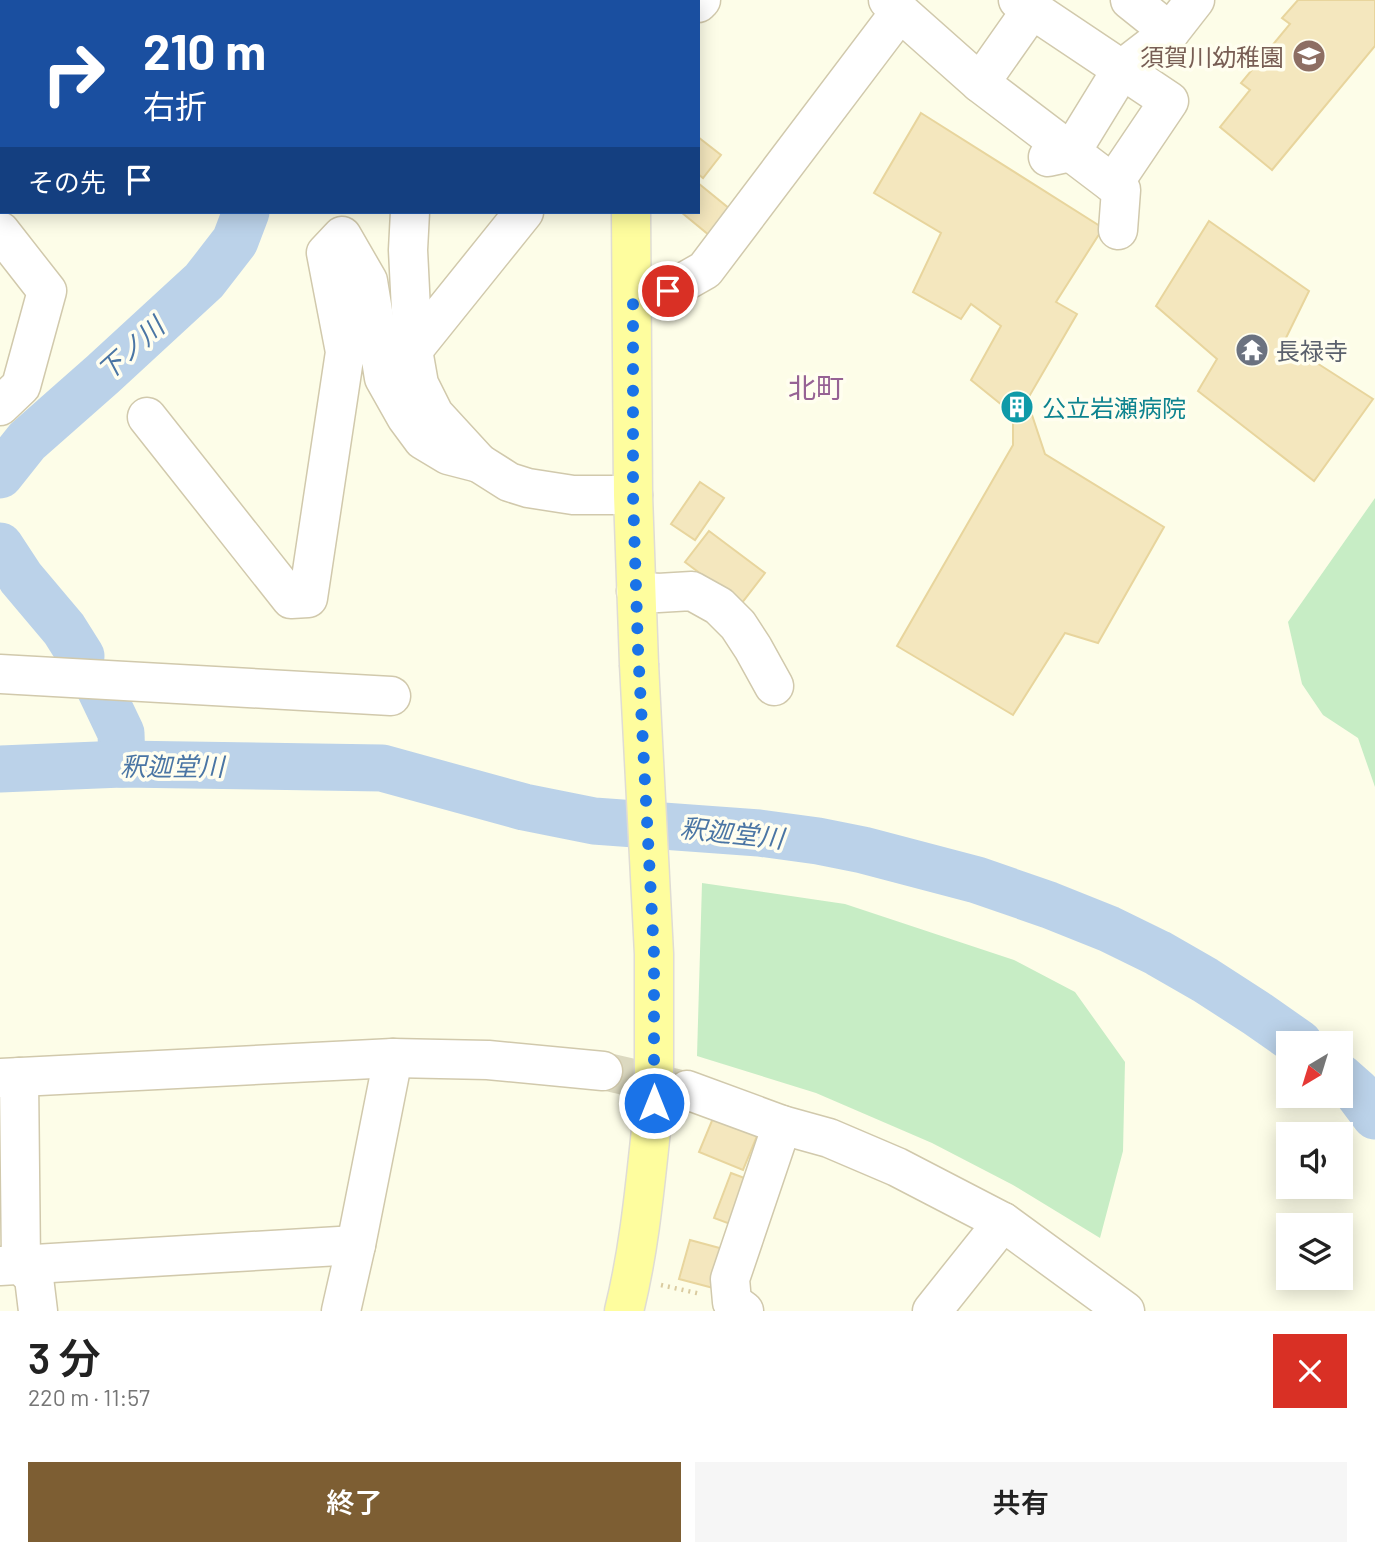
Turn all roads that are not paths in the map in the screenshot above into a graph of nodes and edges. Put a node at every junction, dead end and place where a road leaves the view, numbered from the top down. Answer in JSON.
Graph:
{"nodes":[{"id":1,"x":1130,"y":0,"type":"edge"},
{"id":2,"x":1195,"y":0,"type":"edge"},
{"id":3,"x":1025,"y":5,"type":"edge"},
{"id":4,"x":894,"y":6,"type":"edge"},
{"id":5,"x":1170,"y":32,"type":"junction"},
{"id":6,"x":1122,"y":69,"type":"junction"},
{"id":7,"x":981,"y":83,"type":"junction"},
{"id":8,"x":1071,"y":152,"type":"junction"},
{"id":9,"x":1113,"y":184,"type":"junction"},
{"id":10,"x":410,"y":214,"type":"edge"},
{"id":11,"x":522,"y":214,"type":"edge"},
{"id":12,"x":631,"y":214,"type":"edge"},
{"id":13,"x":333,"y":224,"type":"edge"},
{"id":14,"x":1118,"y":230,"type":"dead end"},
{"id":15,"x":0,"y":231,"type":"edge"},
{"id":16,"x":633,"y":300,"type":"junction"},
{"id":17,"x":413,"y":350,"type":"junction"},
{"id":18,"x":0,"y":406,"type":"edge"},
{"id":19,"x":147,"y":417,"type":"dead end"},
{"id":20,"x":479,"y":463,"type":"junction"},
{"id":21,"x":633,"y":495,"type":"junction"},
{"id":22,"x":636,"y":591,"type":"junction"},
{"id":23,"x":0,"y":674,"type":"edge"},
{"id":24,"x":774,"y":686,"type":"dead end"},
{"id":25,"x":391,"y":695,"type":"dead end"},
{"id":26,"x":393,"y":1058,"type":"junction"},
{"id":27,"x":603,"y":1071,"type":"tunnel mouth"},
{"id":28,"x":9,"y":1077,"type":"edge"},
{"id":29,"x":670,"y":1097,"type":"junction"},
{"id":30,"x":782,"y":1125,"type":"junction"},
{"id":31,"x":1003,"y":1222,"type":"junction"},
{"id":32,"x":356,"y":1245,"type":"junction"},
{"id":33,"x":11,"y":1265,"type":"edge"},
{"id":34,"x":738,"y":1306,"type":"edge"},
{"id":35,"x":38,"y":1311,"type":"edge"},
{"id":36,"x":341,"y":1311,"type":"edge"},
{"id":37,"x":624,"y":1311,"type":"edge"},
{"id":38,"x":932,"y":1311,"type":"edge"},
{"id":39,"x":1125,"y":1311,"type":"edge"}],
"edges":[{"from":1,"to":5,"type":"street"},
{"from":2,"to":5,"type":"street"},
{"from":3,"to":6,"type":"street"},
{"from":3,"to":7,"type":"street"},
{"from":4,"to":7,"type":"street"},
{"from":4,"to":16,"type":"street"},
{"from":5,"to":6,"type":"street"},
{"from":6,"to":8,"type":"street"},
{"from":6,"to":9,"type":"street"},
{"from":7,"to":8,"type":"street"},
{"from":8,"to":9,"type":"street"},
{"from":9,"to":14,"type":"street"},
{"from":10,"to":17,"type":"street"},
{"from":11,"to":17,"type":"street"},
{"from":12,"to":16,"type":"main road"},
{"from":13,"to":19,"type":"street"},
{"from":13,"to":20,"type":"street"},
{"from":15,"to":18,"type":"street"},
{"from":16,"to":21,"type":"main road"},
{"from":17,"to":20,"type":"street"},
{"from":20,"to":21,"type":"street"},
{"from":21,"to":22,"type":"main road"},
{"from":22,"to":24,"type":"street"},
{"from":22,"to":29,"type":"main road","bridge":true},
{"from":23,"to":25,"type":"street"},
{"from":26,"to":27,"type":"street"},
{"from":26,"to":28,"type":"street"},
{"from":26,"to":32,"type":"street"},
{"from":28,"to":33,"type":"street"},
{"from":29,"to":30,"type":"street"},
{"from":29,"to":37,"type":"main road"},
{"from":30,"to":31,"type":"street"},
{"from":30,"to":34,"type":"street"},
{"from":31,"to":38,"type":"street"},
{"from":31,"to":39,"type":"street"},
{"from":32,"to":33,"type":"street"},
{"from":32,"to":36,"type":"street"},
{"from":33,"to":35,"type":"street"}]}
